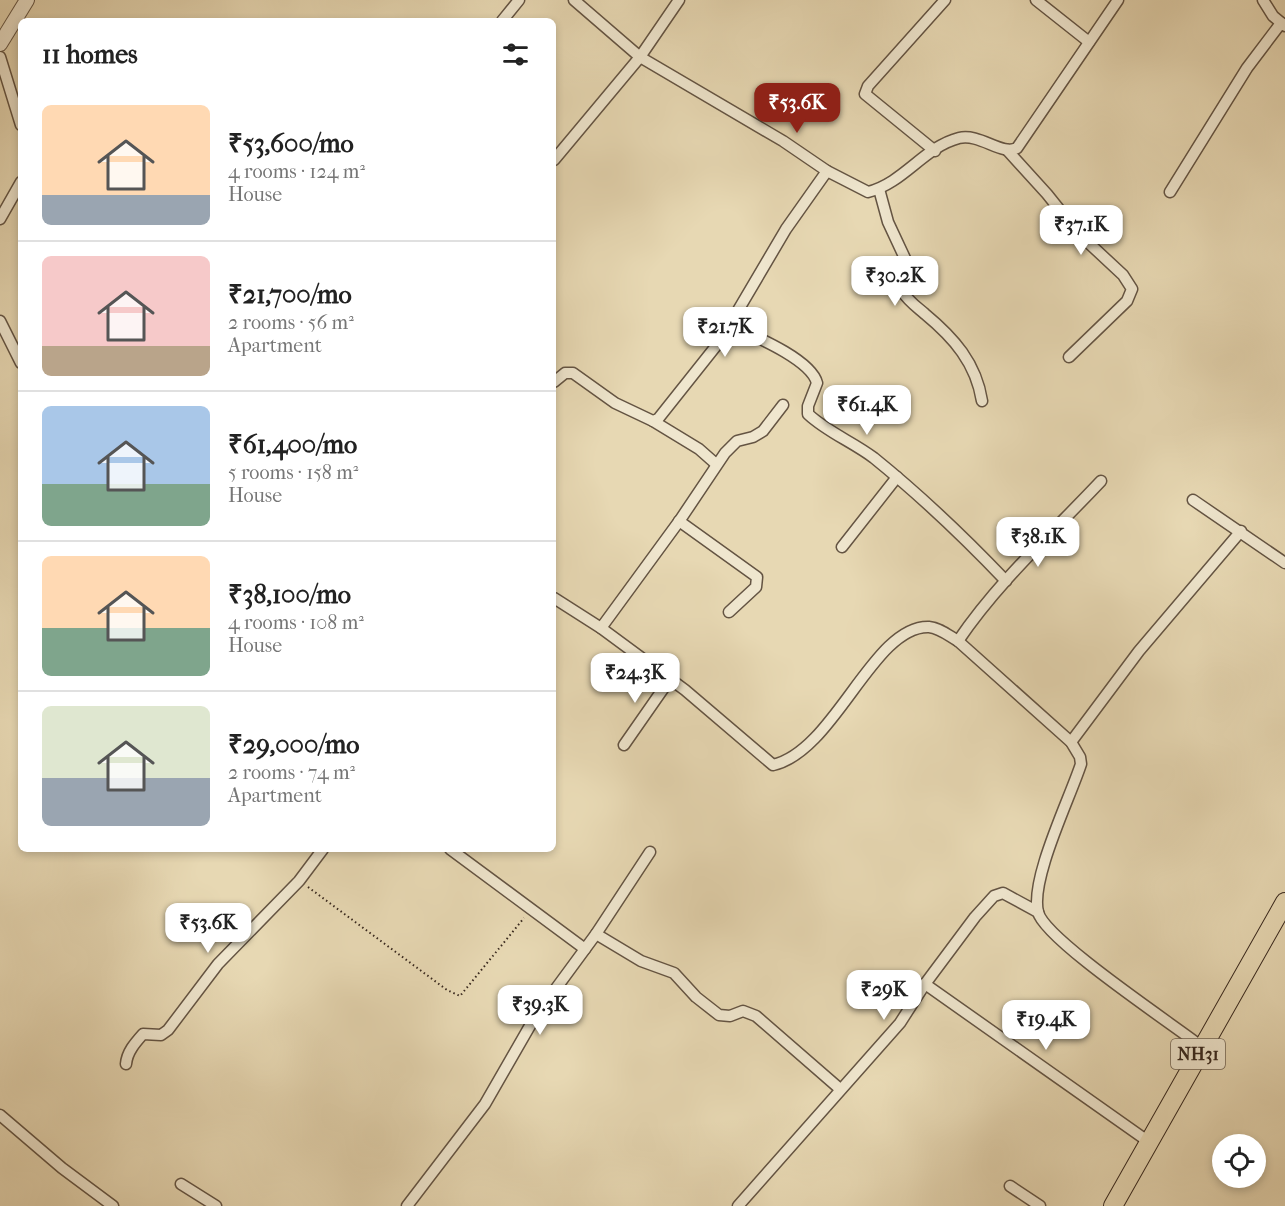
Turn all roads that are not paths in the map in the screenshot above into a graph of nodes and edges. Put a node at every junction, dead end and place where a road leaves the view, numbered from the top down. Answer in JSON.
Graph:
{"nodes":[{"id":1,"x":27,"y":0,"type":"edge"},
{"id":2,"x":519,"y":0,"type":"edge"},
{"id":3,"x":574,"y":0,"type":"edge"},
{"id":4,"x":679,"y":0,"type":"edge"},
{"id":5,"x":945,"y":0,"type":"edge"},
{"id":6,"x":1036,"y":0,"type":"edge"},
{"id":7,"x":1118,"y":0,"type":"edge"},
{"id":8,"x":1263,"y":0,"type":"edge"},
{"id":9,"x":504,"y":18,"type":"edge"},
{"id":10,"x":1283,"y":24,"type":"edge"},
{"id":11,"x":1089,"y":42,"type":"junction"},
{"id":12,"x":0,"y":44,"type":"edge"},
{"id":13,"x":0,"y":57,"type":"edge"},
{"id":14,"x":640,"y":57,"type":"junction"},
{"id":15,"x":18,"y":115,"type":"edge"},
{"id":16,"x":935,"y":150,"type":"junction"},
{"id":17,"x":1006,"y":150,"type":"junction"},
{"id":18,"x":556,"y":158,"type":"edge"},
{"id":19,"x":827,"y":171,"type":"junction"},
{"id":20,"x":18,"y":187,"type":"edge"},
{"id":21,"x":879,"y":189,"type":"junction"},
{"id":22,"x":1170,"y":192,"type":"dead end"},
{"id":23,"x":0,"y":219,"type":"edge"},
{"id":24,"x":0,"y":321,"type":"edge"},
{"id":25,"x":730,"y":325,"type":"junction"},
{"id":26,"x":18,"y":357,"type":"edge"},
{"id":27,"x":1069,"y":357,"type":"dead end"},
{"id":28,"x":556,"y":380,"type":"edge"},
{"id":29,"x":982,"y":401,"type":"dead end"},
{"id":30,"x":783,"y":405,"type":"dead end"},
{"id":31,"x":653,"y":422,"type":"junction"},
{"id":32,"x":716,"y":464,"type":"junction"},
{"id":33,"x":897,"y":477,"type":"junction"},
{"id":34,"x":1101,"y":481,"type":"dead end"},
{"id":35,"x":1193,"y":500,"type":"dead end"},
{"id":36,"x":679,"y":521,"type":"junction"},
{"id":37,"x":1241,"y":531,"type":"junction"},
{"id":38,"x":842,"y":548,"type":"dead end"},
{"id":39,"x":1285,"y":562,"type":"edge"},
{"id":40,"x":1006,"y":581,"type":"junction"},
{"id":41,"x":556,"y":599,"type":"edge"},
{"id":42,"x":729,"y":612,"type":"dead end"},
{"id":43,"x":601,"y":628,"type":"junction"},
{"id":44,"x":958,"y":641,"type":"junction"},
{"id":45,"x":670,"y":679,"type":"junction"},
{"id":46,"x":1071,"y":742,"type":"junction"},
{"id":47,"x":624,"y":745,"type":"dead end"},
{"id":48,"x":321,"y":852,"type":"edge"},
{"id":49,"x":454,"y":852,"type":"edge"},
{"id":50,"x":650,"y":852,"type":"dead end"},
{"id":51,"x":1285,"y":902,"type":"edge"},
{"id":52,"x":1038,"y":912,"type":"junction"},
{"id":53,"x":596,"y":934,"type":"junction"},
{"id":54,"x":585,"y":949,"type":"junction"},
{"id":55,"x":925,"y":984,"type":"junction"},
{"id":56,"x":1202,"y":1047,"type":"junction"},
{"id":57,"x":126,"y":1064,"type":"dead end"},
{"id":58,"x":840,"y":1089,"type":"junction"},
{"id":59,"x":0,"y":1116,"type":"edge"},
{"id":60,"x":1149,"y":1143,"type":"junction"},
{"id":61,"x":181,"y":1184,"type":"dead end"},
{"id":62,"x":1010,"y":1186,"type":"dead end"},
{"id":63,"x":113,"y":1206,"type":"edge"},
{"id":64,"x":216,"y":1206,"type":"edge"},
{"id":65,"x":409,"y":1206,"type":"edge"},
{"id":66,"x":738,"y":1206,"type":"edge"},
{"id":67,"x":1040,"y":1206,"type":"edge"},
{"id":68,"x":1113,"y":1206,"type":"edge"}],
"edges":[{"from":1,"to":12,"type":"street"},
{"from":2,"to":9,"type":"street"},
{"from":3,"to":14,"type":"street"},
{"from":4,"to":14,"type":"street"},
{"from":5,"to":16,"type":"street"},
{"from":6,"to":11,"type":"street"},
{"from":7,"to":11,"type":"street"},
{"from":8,"to":10,"type":"street"},
{"from":10,"to":22,"type":"street"},
{"from":11,"to":17,"type":"street"},
{"from":13,"to":15,"type":"street"},
{"from":14,"to":18,"type":"street"},
{"from":14,"to":19,"type":"street"},
{"from":16,"to":17,"type":"street"},
{"from":16,"to":21,"type":"street"},
{"from":17,"to":27,"type":"street"},
{"from":19,"to":21,"type":"street"},
{"from":19,"to":25,"type":"street"},
{"from":20,"to":23,"type":"street"},
{"from":21,"to":29,"type":"street"},
{"from":24,"to":26,"type":"street"},
{"from":25,"to":31,"type":"street"},
{"from":25,"to":33,"type":"street"},
{"from":28,"to":31,"type":"street"},
{"from":30,"to":32,"type":"street"},
{"from":31,"to":32,"type":"street"},
{"from":32,"to":36,"type":"street"},
{"from":33,"to":38,"type":"street"},
{"from":33,"to":40,"type":"street"},
{"from":34,"to":40,"type":"street"},
{"from":35,"to":37,"type":"street"},
{"from":36,"to":42,"type":"street"},
{"from":36,"to":43,"type":"street"},
{"from":37,"to":39,"type":"street"},
{"from":37,"to":46,"type":"street"},
{"from":40,"to":44,"type":"street"},
{"from":41,"to":43,"type":"street"},
{"from":43,"to":45,"type":"street"},
{"from":44,"to":45,"type":"street"},
{"from":44,"to":46,"type":"street"},
{"from":45,"to":47,"type":"street"},
{"from":46,"to":52,"type":"street"},
{"from":48,"to":57,"type":"street"},
{"from":49,"to":54,"type":"street"},
{"from":50,"to":53,"type":"street"},
{"from":51,"to":56,"type":"highway","number":"NH31"},
{"from":52,"to":55,"type":"street"},
{"from":52,"to":56,"type":"street"},
{"from":53,"to":54,"type":"street"},
{"from":53,"to":58,"type":"street"},
{"from":54,"to":65,"type":"street"},
{"from":55,"to":58,"type":"street"},
{"from":55,"to":60,"type":"street"},
{"from":56,"to":60,"type":"highway","number":"NH31"},
{"from":58,"to":66,"type":"street"},
{"from":59,"to":63,"type":"street"},
{"from":60,"to":68,"type":"highway","number":"NH31"},
{"from":61,"to":64,"type":"street"},
{"from":62,"to":67,"type":"street"}]}
